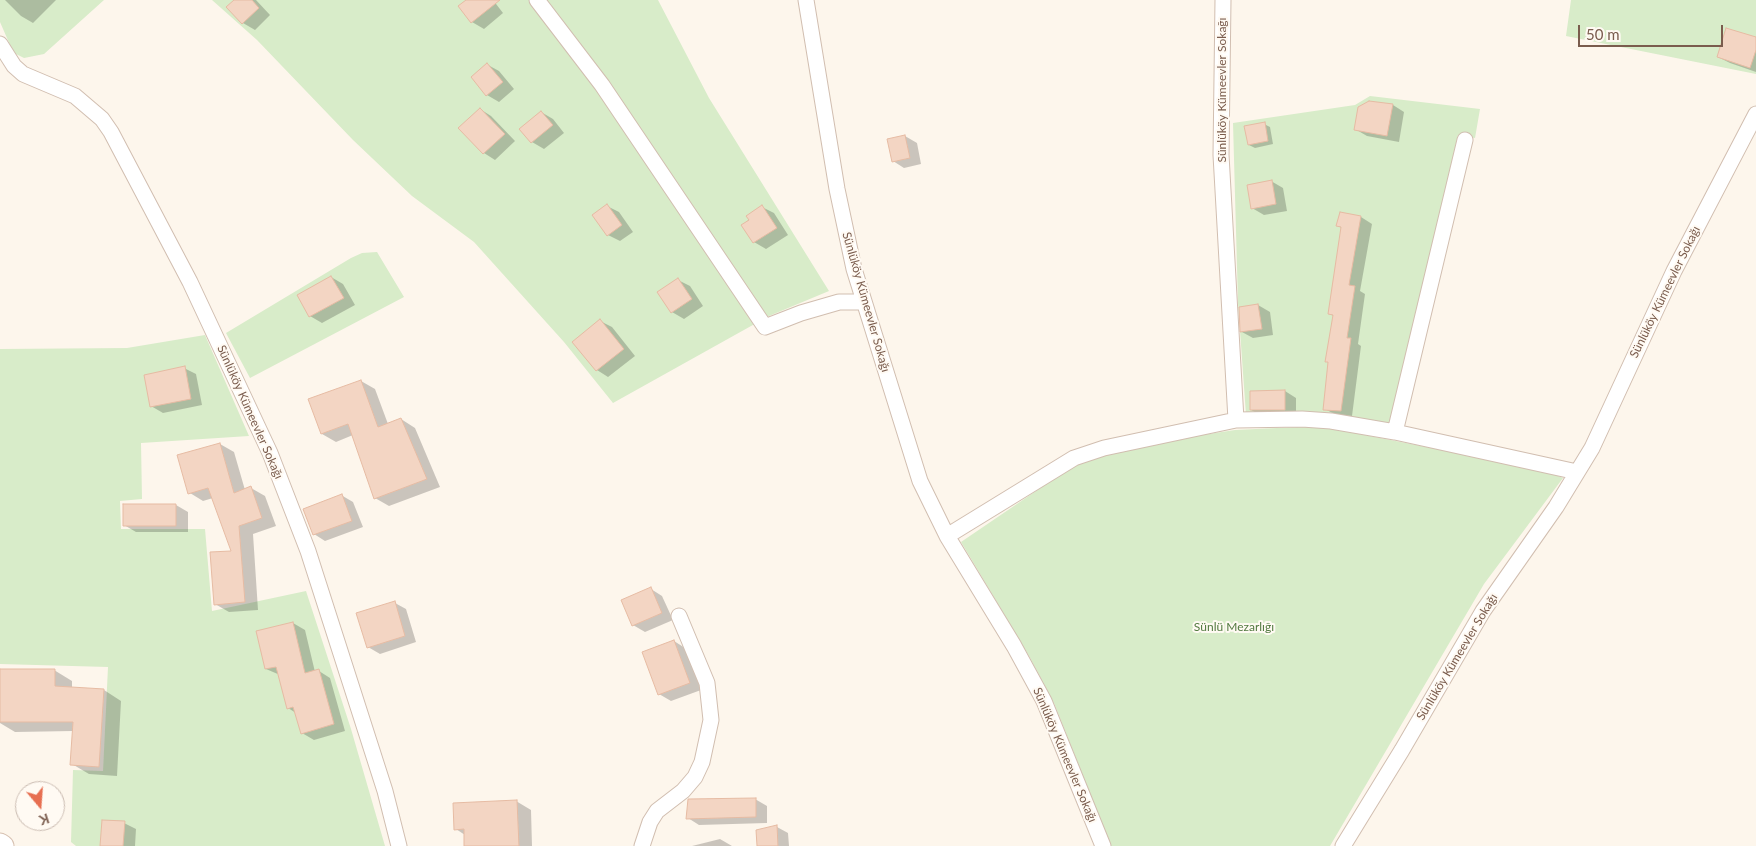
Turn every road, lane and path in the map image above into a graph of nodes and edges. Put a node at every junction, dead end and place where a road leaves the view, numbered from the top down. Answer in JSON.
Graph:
{"nodes":[{"id":1,"x":536,"y":0,"type":"edge"},
{"id":2,"x":806,"y":0,"type":"edge"},
{"id":3,"x":1223,"y":0,"type":"edge"},
{"id":4,"x":0,"y":44,"type":"edge"},
{"id":5,"x":1756,"y":114,"type":"edge"},
{"id":6,"x":1464,"y":140,"type":"dead end"},
{"id":7,"x":864,"y":302,"type":"junction"},
{"id":8,"x":1236,"y":420,"type":"junction"},
{"id":9,"x":1395,"y":432,"type":"junction"},
{"id":10,"x":1578,"y":472,"type":"junction"},
{"id":11,"x":947,"y":536,"type":"junction"},
{"id":12,"x":679,"y":616,"type":"dead end"},
{"id":13,"x":0,"y":844,"type":"edge"},
{"id":14,"x":3,"y":846,"type":"edge"},
{"id":15,"x":399,"y":846,"type":"edge"},
{"id":16,"x":642,"y":846,"type":"edge"},
{"id":17,"x":1103,"y":846,"type":"edge"},
{"id":18,"x":1343,"y":846,"type":"edge"}],
"edges":[{"from":1,"to":7,"type":"street"},
{"from":2,"to":7,"type":"street","name":"Sünlüköy Kümeevler Sokağı"},
{"from":3,"to":8,"type":"street","name":"Sünlüköy Kümeevler Sokağı"},
{"from":4,"to":15,"type":"street","name":"Sünlüköy Kümeevler Sokağı"},
{"from":5,"to":10,"type":"street","name":"Sünlüköy Kümeevler Sokağı"},
{"from":6,"to":9,"type":"street"},
{"from":7,"to":11,"type":"street","name":"Sünlüköy Kümeevler Sokağı"},
{"from":8,"to":9,"type":"street"},
{"from":8,"to":11,"type":"street"},
{"from":9,"to":10,"type":"street"},
{"from":10,"to":18,"type":"street","name":"Sünlüköy Kümeevler Sokağı"},
{"from":11,"to":17,"type":"street","name":"Sünlüköy Kümeevler Sokağı"},
{"from":12,"to":16,"type":"street"},
{"from":13,"to":14,"type":"main road"}]}
